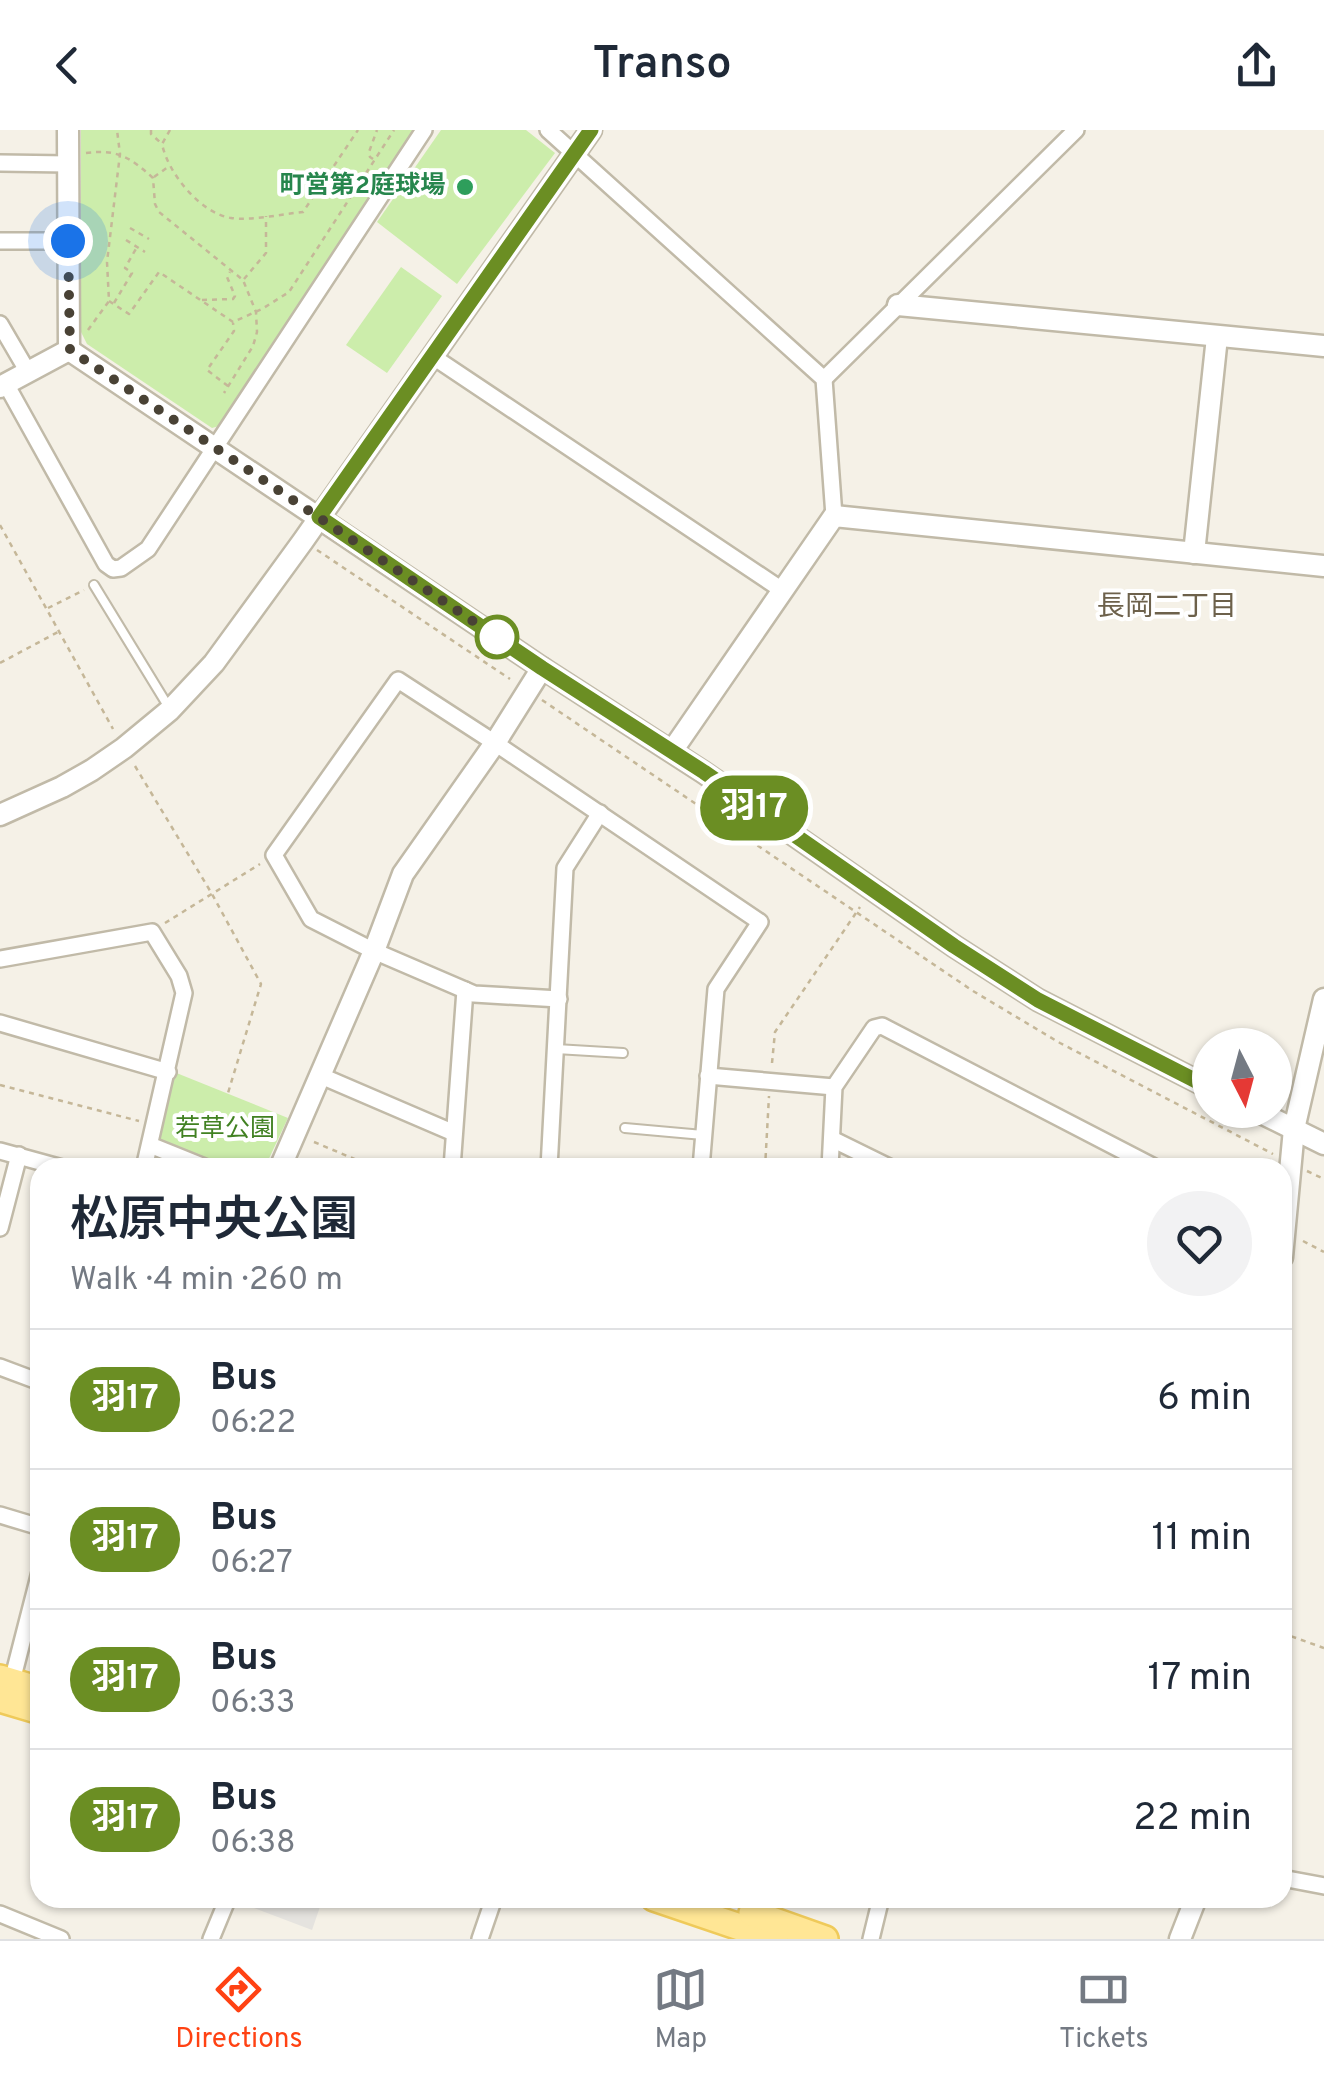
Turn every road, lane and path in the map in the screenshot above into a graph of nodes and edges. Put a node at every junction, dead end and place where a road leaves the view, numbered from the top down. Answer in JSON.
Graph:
{"nodes":[{"id":1,"x":68,"y":130,"type":"edge"},
{"id":2,"x":117,"y":130,"type":"edge"},
{"id":3,"x":151,"y":130,"type":"edge"},
{"id":4,"x":170,"y":130,"type":"edge"},
{"id":5,"x":358,"y":130,"type":"edge"},
{"id":6,"x":377,"y":130,"type":"edge"},
{"id":7,"x":394,"y":130,"type":"edge"},
{"id":8,"x":424,"y":130,"type":"edge"},
{"id":9,"x":548,"y":130,"type":"edge"},
{"id":10,"x":591,"y":130,"type":"edge"},
{"id":11,"x":1076,"y":130,"type":"edge"},
{"id":12,"x":162,"y":144,"type":"junction"},
{"id":13,"x":120,"y":154,"type":"junction"},
{"id":14,"x":574,"y":154,"type":"junction"},
{"id":15,"x":68,"y":160,"type":"junction"},
{"id":16,"x":374,"y":160,"type":"junction"},
{"id":17,"x":0,"y":163,"type":"edge"},
{"id":18,"x":169,"y":166,"type":"junction"},
{"id":19,"x":152,"y":178,"type":"junction"},
{"id":20,"x":266,"y":216,"type":"junction"},
{"id":21,"x":130,"y":228,"type":"dead end"},
{"id":22,"x":139,"y":234,"type":"junction"},
{"id":23,"x":148,"y":239,"type":"dead end"},
{"id":24,"x":126,"y":240,"type":"dead end"},
{"id":25,"x":0,"y":241,"type":"edge"},
{"id":26,"x":68,"y":241,"type":"junction"},
{"id":27,"x":136,"y":246,"type":"junction"},
{"id":28,"x":145,"y":252,"type":"dead end"},
{"id":29,"x":231,"y":270,"type":"junction"},
{"id":30,"x":243,"y":280,"type":"junction"},
{"id":31,"x":201,"y":300,"type":"junction"},
{"id":32,"x":111,"y":303,"type":"junction"},
{"id":33,"x":898,"y":305,"type":"junction"},
{"id":34,"x":256,"y":312,"type":"junction"},
{"id":35,"x":233,"y":322,"type":"junction"},
{"id":36,"x":0,"y":324,"type":"edge"},
{"id":37,"x":1218,"y":337,"type":"junction"},
{"id":38,"x":1324,"y":346,"type":"edge"},
{"id":39,"x":71,"y":351,"type":"junction"},
{"id":40,"x":432,"y":356,"type":"junction"},
{"id":41,"x":28,"y":372,"type":"junction"},
{"id":42,"x":824,"y":379,"type":"junction"},
{"id":43,"x":3,"y":386,"type":"edge"},
{"id":44,"x":229,"y":386,"type":"junction"},
{"id":45,"x":224,"y":393,"type":"dead end"},
{"id":46,"x":216,"y":447,"type":"junction"},
{"id":47,"x":834,"y":516,"type":"junction"},
{"id":48,"x":319,"y":517,"type":"junction"},
{"id":49,"x":0,"y":525,"type":"edge"},
{"id":50,"x":303,"y":541,"type":"junction"},
{"id":51,"x":1194,"y":553,"type":"junction"},
{"id":52,"x":1324,"y":566,"type":"edge"},
{"id":53,"x":94,"y":585,"type":"dead end"},
{"id":54,"x":782,"y":590,"type":"junction"},
{"id":55,"x":60,"y":631,"type":"junction"},
{"id":56,"x":0,"y":663,"type":"edge"},
{"id":57,"x":542,"y":668,"type":"junction"},
{"id":58,"x":528,"y":690,"type":"junction"},
{"id":59,"x":170,"y":710,"type":"junction"},
{"id":60,"x":495,"y":743,"type":"junction"},
{"id":61,"x":124,"y":748,"type":"junction"},
{"id":62,"x":672,"y":751,"type":"junction"},
{"id":63,"x":600,"y":813,"type":"junction"},
{"id":64,"x":0,"y":815,"type":"edge"},
{"id":65,"x":274,"y":856,"type":"junction"},
{"id":66,"x":871,"y":889,"type":"junction"},
{"id":67,"x":212,"y":894,"type":"junction"},
{"id":68,"x":857,"y":914,"type":"junction"},
{"id":69,"x":152,"y":932,"type":"junction"},
{"id":70,"x":374,"y":950,"type":"junction"},
{"id":71,"x":0,"y":959,"type":"edge"},
{"id":72,"x":465,"y":990,"type":"junction"},
{"id":73,"x":559,"y":998,"type":"junction"},
{"id":74,"x":1324,"y":998,"type":"edge"},
{"id":75,"x":0,"y":1023,"type":"edge"},
{"id":76,"x":556,"y":1049,"type":"junction"},
{"id":77,"x":623,"y":1054,"type":"dead end"},
{"id":78,"x":168,"y":1072,"type":"junction"},
{"id":79,"x":320,"y":1076,"type":"junction"},
{"id":80,"x":708,"y":1076,"type":"junction"},
{"id":81,"x":1192,"y":1079,"type":"edge"},
{"id":82,"x":771,"y":1081,"type":"junction"},
{"id":83,"x":0,"y":1086,"type":"edge"},
{"id":84,"x":834,"y":1086,"type":"junction"},
{"id":85,"x":228,"y":1093,"type":"dead end"},
{"id":86,"x":155,"y":1126,"type":"junction"},
{"id":87,"x":626,"y":1128,"type":"dead end"},
{"id":88,"x":1294,"y":1129,"type":"junction"},
{"id":89,"x":294,"y":1133,"type":"junction"},
{"id":90,"x":454,"y":1133,"type":"junction"},
{"id":91,"x":703,"y":1136,"type":"junction"},
{"id":92,"x":832,"y":1139,"type":"junction"},
{"id":93,"x":1324,"y":1144,"type":"edge"},
{"id":94,"x":150,"y":1145,"type":"junction"},
{"id":95,"x":0,"y":1151,"type":"edge"},
{"id":96,"x":18,"y":1156,"type":"junction"},
{"id":97,"x":147,"y":1158,"type":"edge"},
{"id":98,"x":182,"y":1158,"type":"edge"},
{"id":99,"x":284,"y":1158,"type":"edge"},
{"id":100,"x":353,"y":1158,"type":"edge"},
{"id":101,"x":453,"y":1158,"type":"edge"},
{"id":102,"x":550,"y":1158,"type":"edge"},
{"id":103,"x":702,"y":1158,"type":"edge"},
{"id":104,"x":766,"y":1158,"type":"edge"},
{"id":105,"x":831,"y":1158,"type":"edge"},
{"id":106,"x":871,"y":1158,"type":"edge"},
{"id":107,"x":1137,"y":1158,"type":"edge"},
{"id":108,"x":1280,"y":1158,"type":"edge"},
{"id":109,"x":1291,"y":1158,"type":"edge"},
{"id":110,"x":30,"y":1159,"type":"edge"},
{"id":111,"x":1292,"y":1164,"type":"edge"},
{"id":112,"x":1324,"y":1178,"type":"edge"},
{"id":113,"x":0,"y":1228,"type":"edge"},
{"id":114,"x":1292,"y":1236,"type":"edge"},
{"id":115,"x":1324,"y":1252,"type":"edge"},
{"id":116,"x":0,"y":1368,"type":"edge"},
{"id":117,"x":30,"y":1378,"type":"edge"},
{"id":118,"x":0,"y":1516,"type":"edge"},
{"id":119,"x":30,"y":1524,"type":"edge"},
{"id":120,"x":30,"y":1604,"type":"edge"},
{"id":121,"x":1292,"y":1636,"type":"edge"},
{"id":122,"x":1324,"y":1648,"type":"edge"},
{"id":123,"x":4,"y":1686,"type":"edge"},
{"id":124,"x":30,"y":1689,"type":"edge"},
{"id":125,"x":30,"y":1704,"type":"edge"},
{"id":126,"x":1292,"y":1880,"type":"edge"},
{"id":127,"x":1324,"y":1886,"type":"edge"},
{"id":128,"x":224,"y":1908,"type":"edge"},
{"id":129,"x":491,"y":1908,"type":"edge"},
{"id":130,"x":684,"y":1908,"type":"edge"},
{"id":131,"x":734,"y":1908,"type":"edge"},
{"id":132,"x":879,"y":1908,"type":"edge"},
{"id":133,"x":1192,"y":1908,"type":"edge"},
{"id":134,"x":0,"y":1914,"type":"edge"},
{"id":135,"x":61,"y":1939,"type":"edge"},
{"id":136,"x":211,"y":1939,"type":"edge"},
{"id":137,"x":480,"y":1939,"type":"edge"},
{"id":138,"x":775,"y":1939,"type":"edge"},
{"id":139,"x":825,"y":1939,"type":"edge"},
{"id":140,"x":871,"y":1939,"type":"edge"},
{"id":141,"x":1180,"y":1939,"type":"edge"}],
"edges":[{"from":1,"to":15,"type":"street"},
{"from":2,"to":13,"type":"path"},
{"from":3,"to":12,"type":"path"},
{"from":4,"to":12,"type":"path"},
{"from":5,"to":20,"type":"path"},
{"from":6,"to":16,"type":"path"},
{"from":7,"to":16,"type":"path"},
{"from":8,"to":46,"type":"street"},
{"from":9,"to":14,"type":"street"},
{"from":10,"to":14,"type":"street"},
{"from":11,"to":33,"type":"street"},
{"from":12,"to":18,"type":"path"},
{"from":13,"to":15,"type":"path"},
{"from":13,"to":19,"type":"path"},
{"from":13,"to":32,"type":"path"},
{"from":14,"to":40,"type":"street"},
{"from":14,"to":42,"type":"street"},
{"from":15,"to":17,"type":"street"},
{"from":15,"to":26,"type":"street"},
{"from":16,"to":34,"type":"path"},
{"from":18,"to":19,"type":"path"},
{"from":18,"to":20,"type":"path"},
{"from":19,"to":29,"type":"path"},
{"from":20,"to":30,"type":"path"},
{"from":21,"to":22,"type":"path"},
{"from":22,"to":23,"type":"path"},
{"from":22,"to":27,"type":"path"},
{"from":24,"to":27,"type":"path"},
{"from":25,"to":26,"type":"street"},
{"from":26,"to":39,"type":"street"},
{"from":27,"to":28,"type":"path"},
{"from":27,"to":32,"type":"path"},
{"from":29,"to":30,"type":"path"},
{"from":29,"to":31,"type":"path"},
{"from":30,"to":34,"type":"path"},
{"from":31,"to":32,"type":"path"},
{"from":31,"to":35,"type":"path"},
{"from":32,"to":39,"type":"path"},
{"from":33,"to":37,"type":"street"},
{"from":33,"to":42,"type":"street"},
{"from":34,"to":35,"type":"path"},
{"from":34,"to":44,"type":"path"},
{"from":35,"to":44,"type":"path"},
{"from":36,"to":41,"type":"street"},
{"from":37,"to":38,"type":"street"},
{"from":37,"to":51,"type":"street"},
{"from":39,"to":41,"type":"street"},
{"from":39,"to":46,"type":"street"},
{"from":40,"to":48,"type":"street"},
{"from":40,"to":54,"type":"street"},
{"from":41,"to":43,"type":"street"},
{"from":42,"to":47,"type":"street"},
{"from":43,"to":46,"type":"street"},
{"from":44,"to":45,"type":"path"},
{"from":46,"to":48,"type":"street"},
{"from":47,"to":51,"type":"street"},
{"from":47,"to":54,"type":"street"},
{"from":48,"to":50,"type":"street"},
{"from":48,"to":57,"type":"street"},
{"from":49,"to":55,"type":"path"},
{"from":50,"to":58,"type":"path"},
{"from":50,"to":59,"type":"street"},
{"from":51,"to":52,"type":"street"},
{"from":53,"to":59,"type":"lane"},
{"from":54,"to":62,"type":"street"},
{"from":55,"to":56,"type":"path"},
{"from":55,"to":61,"type":"path"},
{"from":57,"to":58,"type":"street"},
{"from":57,"to":62,"type":"street"},
{"from":58,"to":60,"type":"street"},
{"from":58,"to":68,"type":"path"},
{"from":59,"to":61,"type":"street"},
{"from":60,"to":63,"type":"street"},
{"from":60,"to":65,"type":"street"},
{"from":60,"to":70,"type":"street"},
{"from":61,"to":64,"type":"street"},
{"from":61,"to":67,"type":"path"},
{"from":62,"to":66,"type":"street"},
{"from":63,"to":73,"type":"street"},
{"from":63,"to":80,"type":"street"},
{"from":65,"to":67,"type":"path"},
{"from":65,"to":70,"type":"street"},
{"from":66,"to":68,"type":"path"},
{"from":66,"to":81,"type":"street"},
{"from":67,"to":69,"type":"path"},
{"from":67,"to":85,"type":"path"},
{"from":68,"to":82,"type":"path"},
{"from":68,"to":108,"type":"path"},
{"from":69,"to":71,"type":"street"},
{"from":69,"to":78,"type":"street"},
{"from":70,"to":72,"type":"street"},
{"from":70,"to":79,"type":"street"},
{"from":72,"to":73,"type":"street"},
{"from":72,"to":90,"type":"street"},
{"from":73,"to":76,"type":"street"},
{"from":74,"to":88,"type":"street"},
{"from":75,"to":78,"type":"street"},
{"from":76,"to":77,"type":"lane"},
{"from":76,"to":102,"type":"street"},
{"from":78,"to":86,"type":"street"},
{"from":79,"to":89,"type":"street"},
{"from":79,"to":90,"type":"street"},
{"from":80,"to":82,"type":"street"},
{"from":80,"to":91,"type":"street"},
{"from":82,"to":84,"type":"street"},
{"from":82,"to":104,"type":"path"},
{"from":83,"to":86,"type":"path"},
{"from":84,"to":92,"type":"street"},
{"from":84,"to":107,"type":"street"},
{"from":86,"to":94,"type":"street"},
{"from":87,"to":91,"type":"lane"},
{"from":88,"to":93,"type":"street"},
{"from":88,"to":109,"type":"street"},
{"from":89,"to":99,"type":"street"},
{"from":89,"to":100,"type":"path"},
{"from":90,"to":101,"type":"street"},
{"from":91,"to":103,"type":"street"},
{"from":92,"to":105,"type":"street"},
{"from":92,"to":106,"type":"street"},
{"from":94,"to":97,"type":"street"},
{"from":94,"to":98,"type":"street"},
{"from":95,"to":96,"type":"street"},
{"from":96,"to":110,"type":"street"},
{"from":96,"to":113,"type":"street"},
{"from":111,"to":112,"type":"path"},
{"from":114,"to":115,"type":"path"},
{"from":116,"to":117,"type":"street"},
{"from":118,"to":119,"type":"street"},
{"from":120,"to":123,"type":"street"},
{"from":121,"to":122,"type":"path"},
{"from":123,"to":124,"type":"main road"},
{"from":123,"to":125,"type":"main road"},
{"from":126,"to":127,"type":"street"},
{"from":128,"to":136,"type":"street"},
{"from":129,"to":137,"type":"street"},
{"from":130,"to":138,"type":"main road"},
{"from":131,"to":139,"type":"main road"},
{"from":132,"to":140,"type":"street"},
{"from":133,"to":141,"type":"street"},
{"from":134,"to":135,"type":"street"}]}
